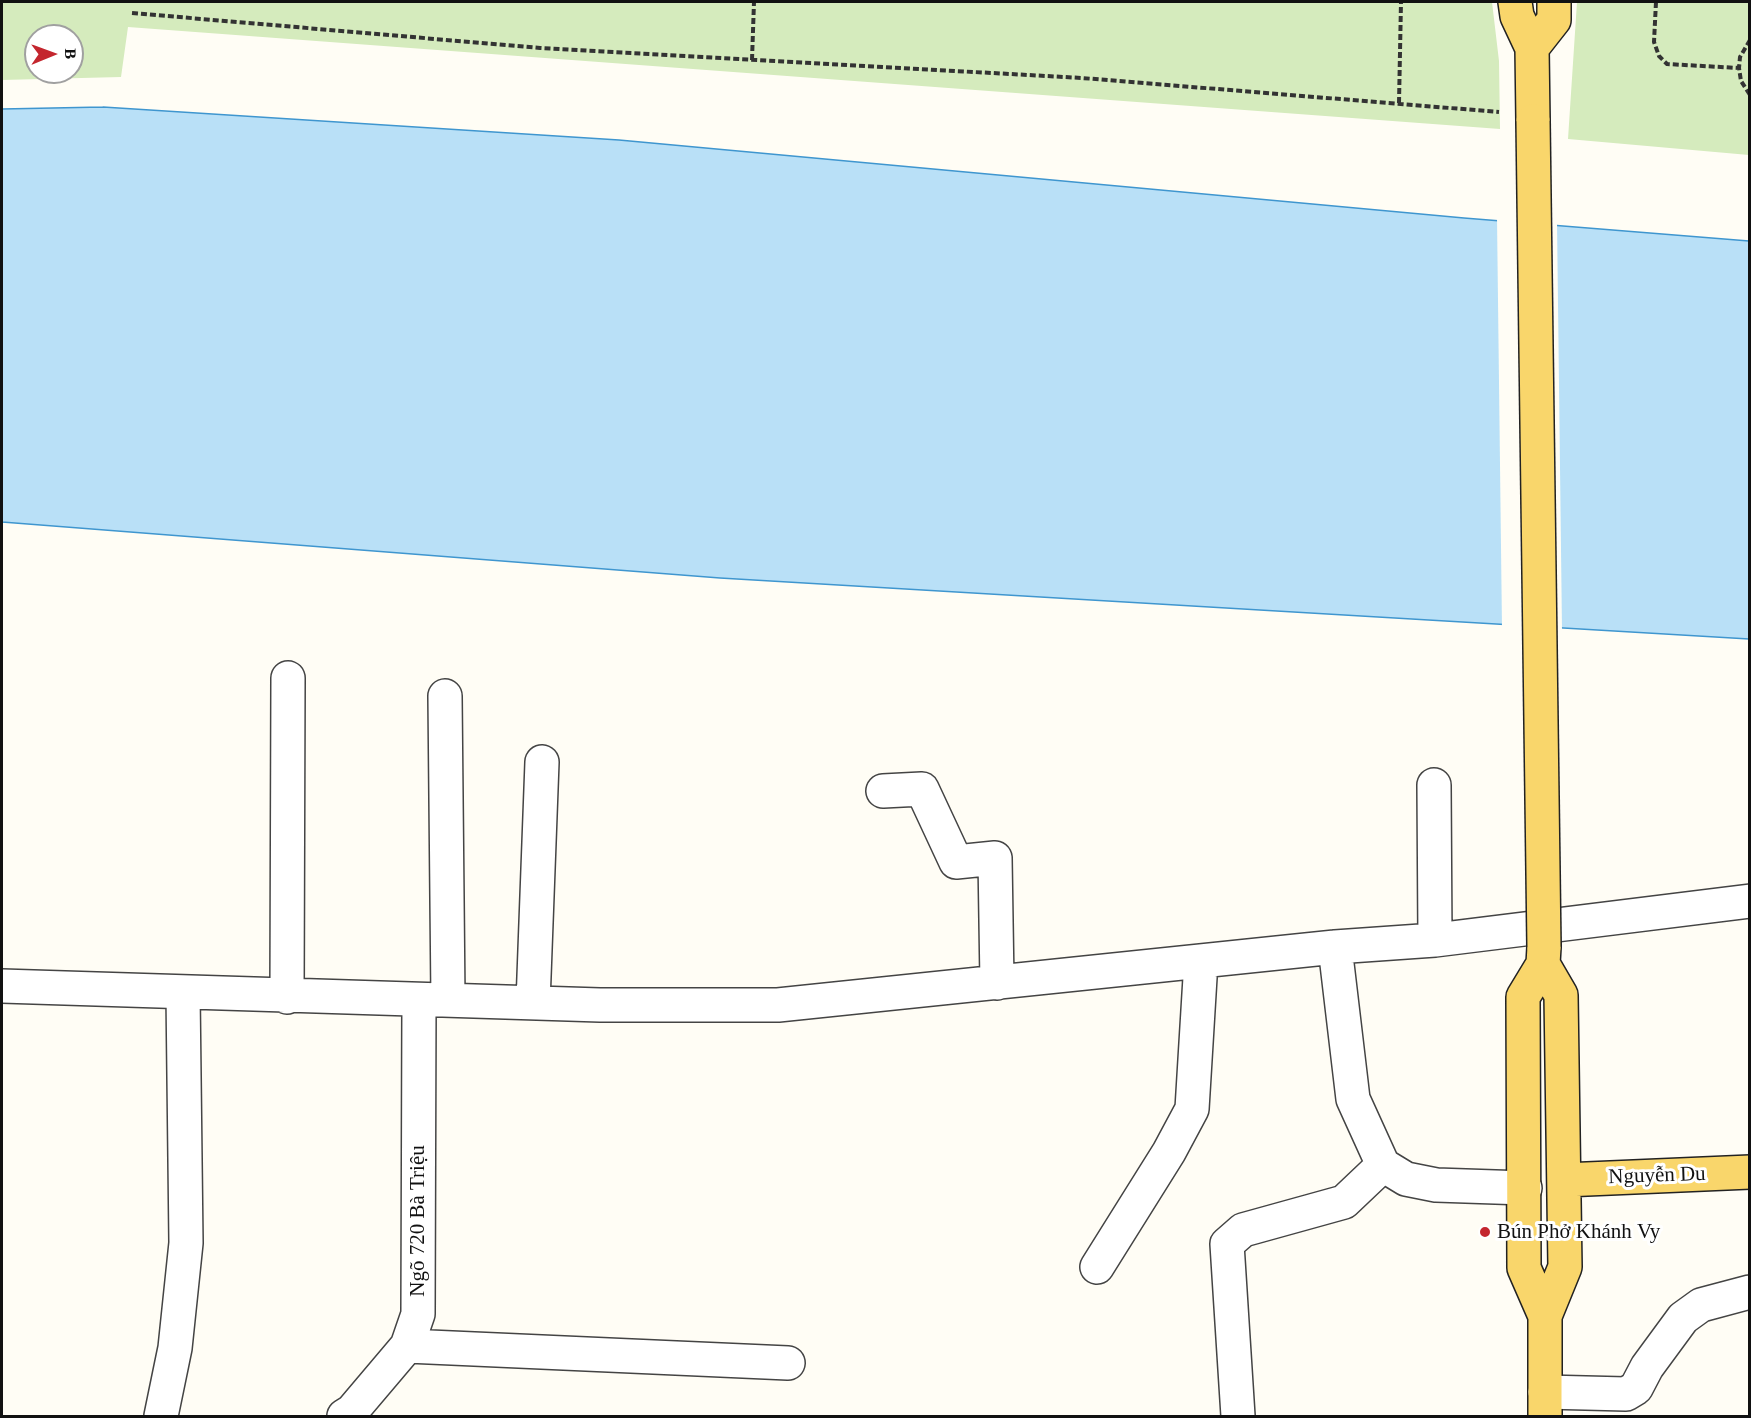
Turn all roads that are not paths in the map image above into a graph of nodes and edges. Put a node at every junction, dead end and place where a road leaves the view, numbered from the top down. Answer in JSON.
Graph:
{"nodes":[{"id":1,"x":1515,"y":2,"type":"edge"},
{"id":2,"x":1554,"y":2,"type":"edge"},
{"id":3,"x":1532,"y":48,"type":"junction"},
{"id":4,"x":288,"y":678,"type":"dead end"},
{"id":5,"x":445,"y":696,"type":"dead end"},
{"id":6,"x":542,"y":762,"type":"dead end"},
{"id":7,"x":1434,"y":785,"type":"dead end"},
{"id":8,"x":883,"y":791,"type":"dead end"},
{"id":9,"x":1749,"y":901,"type":"edge"},
{"id":10,"x":1435,"y":940,"type":"junction"},
{"id":11,"x":1335,"y":947,"type":"junction"},
{"id":12,"x":1544,"y":955,"type":"junction"},
{"id":13,"x":1201,"y":961,"type":"junction"},
{"id":14,"x":996,"y":983,"type":"junction"},
{"id":15,"x":2,"y":986,"type":"edge"},
{"id":16,"x":183,"y":993,"type":"junction"},
{"id":17,"x":287,"y":997,"type":"junction"},
{"id":18,"x":434,"y":1000,"type":"junction"},
{"id":19,"x":533,"y":1003,"type":"junction"},
{"id":20,"x":1383,"y":1165,"type":"junction"},
{"id":21,"x":1749,"y":1172,"type":"edge"},
{"id":22,"x":1564,"y":1180,"type":"junction"},
{"id":23,"x":1525,"y":1188,"type":"junction"},
{"id":24,"x":1097,"y":1267,"type":"dead end"},
{"id":25,"x":1749,"y":1292,"type":"edge"},
{"id":26,"x":1545,"y":1316,"type":"junction"},
{"id":27,"x":407,"y":1346,"type":"junction"},
{"id":28,"x":788,"y":1363,"type":"dead end"},
{"id":29,"x":1545,"y":1404,"type":"edge"},
{"id":30,"x":161,"y":1416,"type":"edge"},
{"id":31,"x":344,"y":1416,"type":"edge"},
{"id":32,"x":1238,"y":1416,"type":"edge"}],
"edges":[{"from":1,"to":3,"type":"main road"},
{"from":2,"to":3,"type":"main road"},
{"from":3,"to":12,"type":"main road","bridge":true},
{"from":4,"to":17,"type":"street"},
{"from":5,"to":18,"type":"street","name":"Ngõ 720 Bà Triệu"},
{"from":6,"to":19,"type":"street"},
{"from":7,"to":10,"type":"street"},
{"from":8,"to":14,"type":"street"},
{"from":9,"to":10,"type":"street"},
{"from":10,"to":11,"type":"street"},
{"from":11,"to":13,"type":"street"},
{"from":11,"to":20,"type":"street"},
{"from":12,"to":22,"type":"main road"},
{"from":12,"to":23,"type":"main road"},
{"from":13,"to":14,"type":"street"},
{"from":13,"to":24,"type":"street"},
{"from":14,"to":19,"type":"street"},
{"from":15,"to":16,"type":"street"},
{"from":16,"to":17,"type":"street"},
{"from":16,"to":30,"type":"street"},
{"from":17,"to":18,"type":"street"},
{"from":18,"to":19,"type":"street"},
{"from":18,"to":27,"type":"street","name":"Ngõ 720 Bà Triệu"},
{"from":20,"to":23,"type":"street"},
{"from":20,"to":32,"type":"street"},
{"from":21,"to":22,"type":"main road","name":"Nguyễn Du"},
{"from":22,"to":26,"type":"main road"},
{"from":23,"to":26,"type":"main road"},
{"from":25,"to":29,"type":"street"},
{"from":26,"to":29,"type":"main road"},
{"from":27,"to":28,"type":"street"},
{"from":27,"to":31,"type":"street","name":"Ngõ 720 Bà Triệu"}]}
